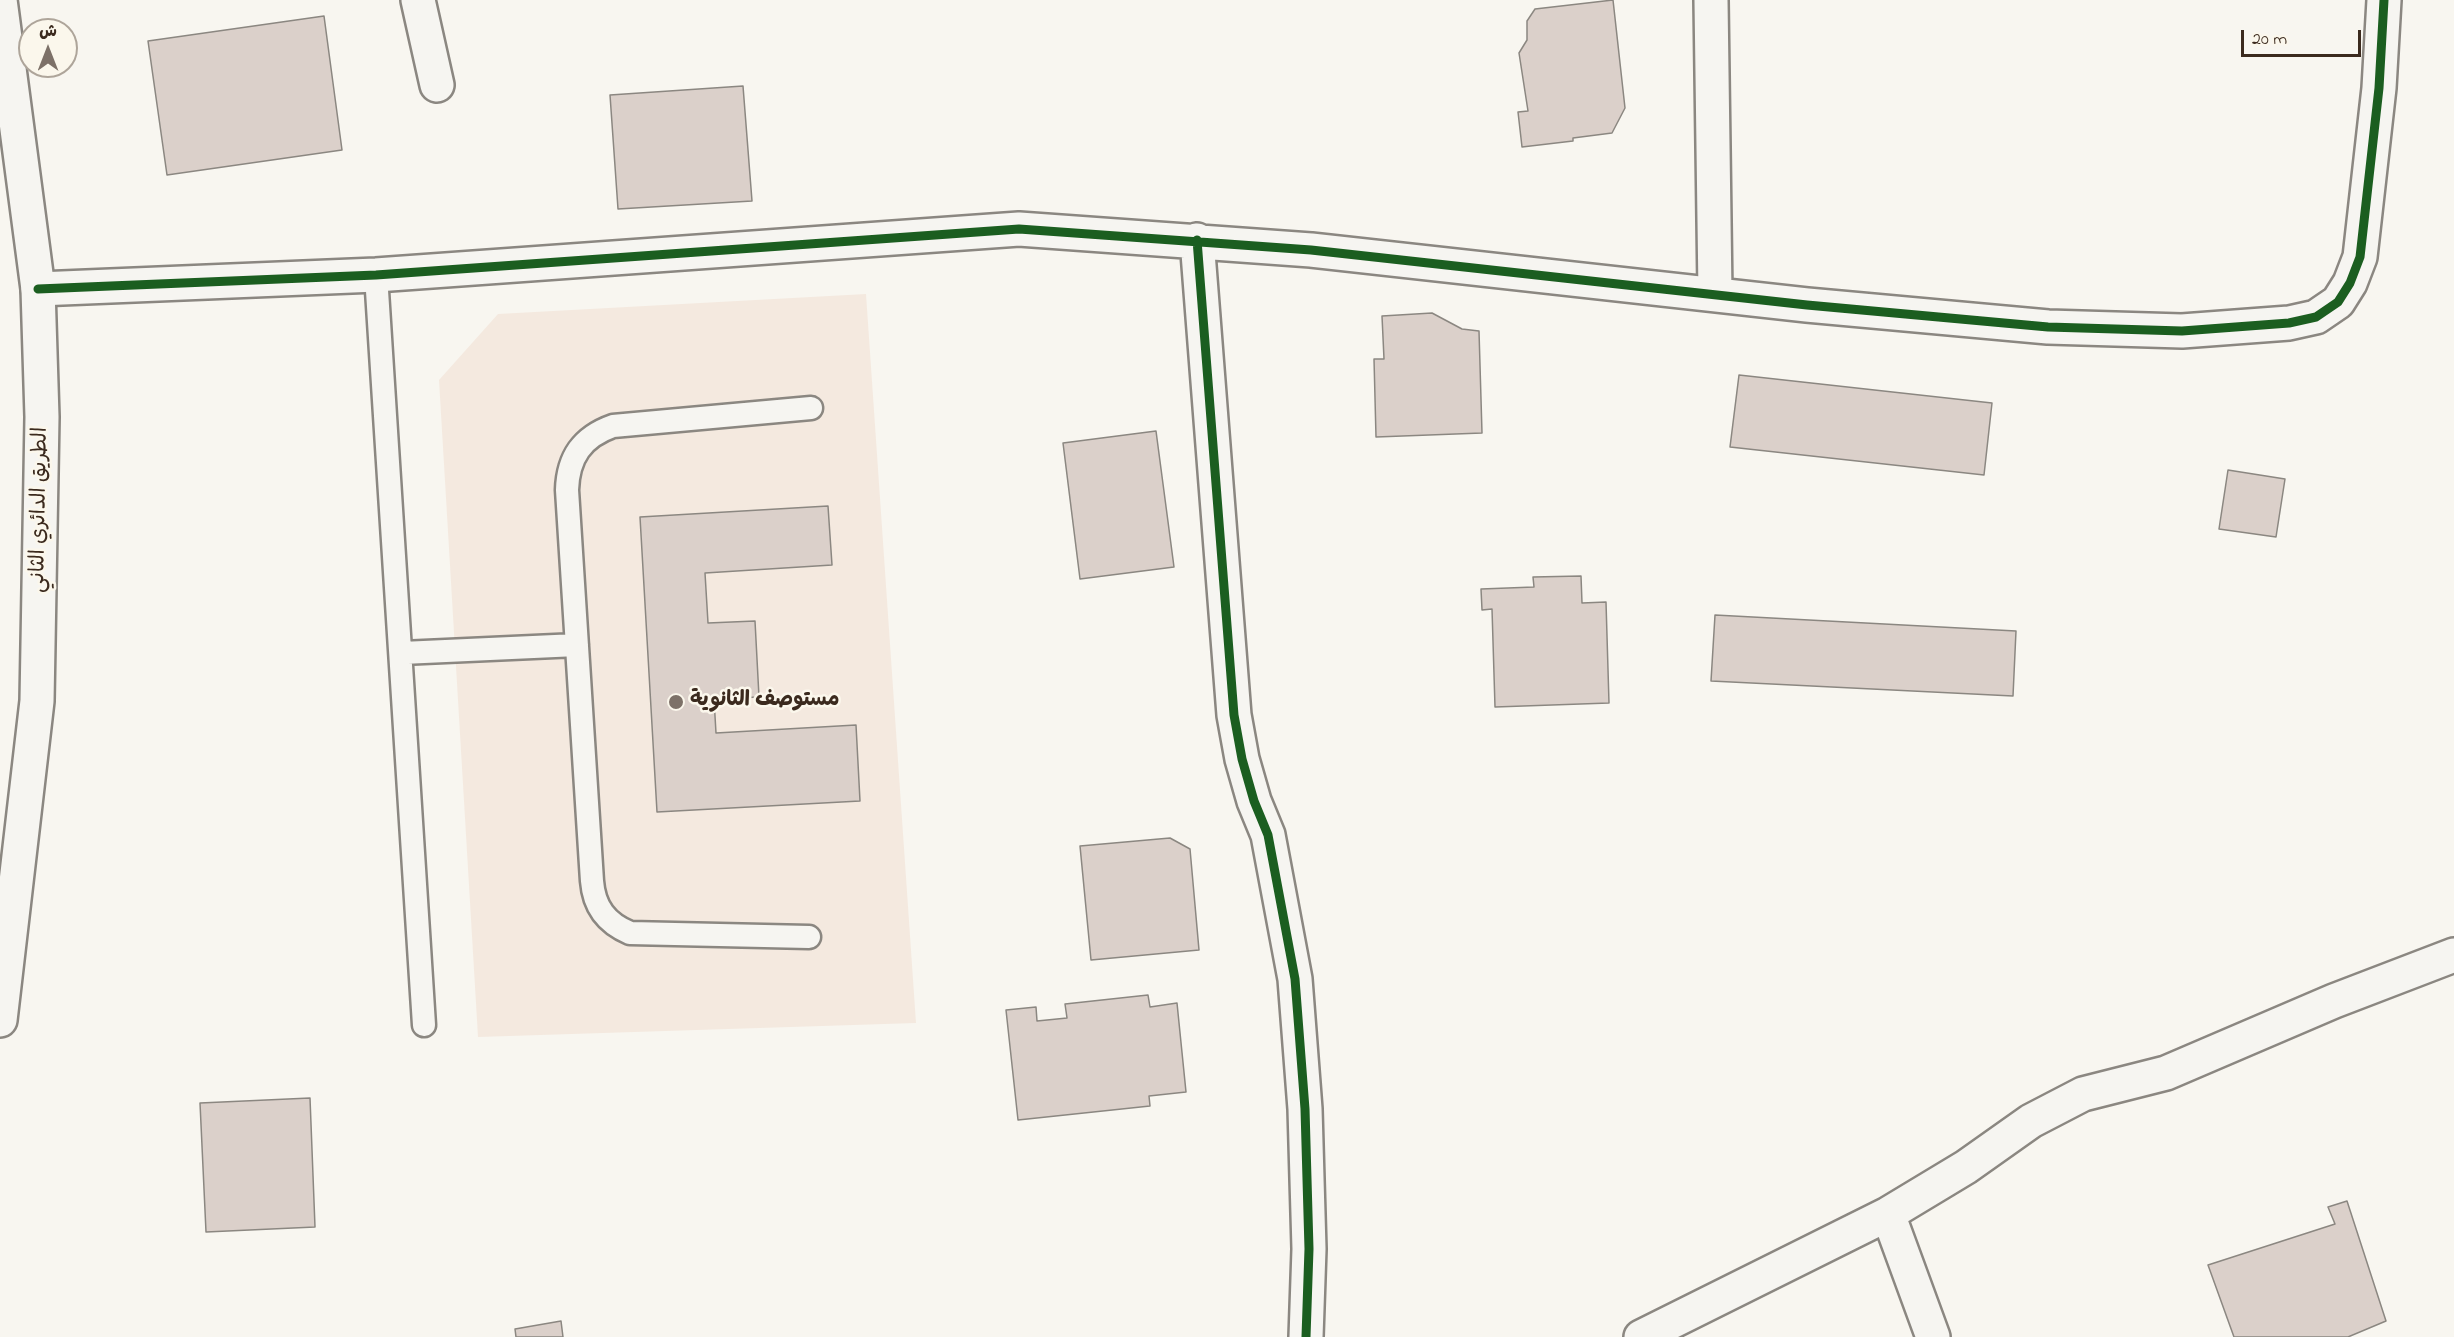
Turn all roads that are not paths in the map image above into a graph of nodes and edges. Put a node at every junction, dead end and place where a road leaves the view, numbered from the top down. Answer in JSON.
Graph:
{"nodes":[{"id":1,"x":0,"y":0,"type":"edge"},
{"id":2,"x":418,"y":0,"type":"edge"},
{"id":3,"x":1711,"y":0,"type":"edge"},
{"id":4,"x":2384,"y":0,"type":"edge"},
{"id":5,"x":437,"y":85,"type":"dead end"},
{"id":6,"x":1197,"y":240,"type":"junction"},
{"id":7,"x":376,"y":275,"type":"junction"},
{"id":8,"x":38,"y":290,"type":"junction"},
{"id":9,"x":1715,"y":293,"type":"junction"},
{"id":10,"x":811,"y":408,"type":"dead end"},
{"id":11,"x":577,"y":645,"type":"junction"},
{"id":12,"x":402,"y":653,"type":"junction"},
{"id":13,"x":809,"y":937,"type":"dead end"},
{"id":14,"x":2454,"y":955,"type":"edge"},
{"id":15,"x":0,"y":1020,"type":"edge"},
{"id":16,"x":424,"y":1025,"type":"dead end"},
{"id":17,"x":1888,"y":1214,"type":"junction"},
{"id":18,"x":1306,"y":1337,"type":"edge"},
{"id":19,"x":1641,"y":1337,"type":"edge"},
{"id":20,"x":1934,"y":1337,"type":"edge"}],
"edges":[{"from":1,"to":8,"type":"main road","name":"الطريق الدائري الثاني"},
{"from":2,"to":5,"type":"main road"},
{"from":3,"to":9,"type":"main road"},
{"from":4,"to":9,"type":"main road"},
{"from":6,"to":7,"type":"main road"},
{"from":6,"to":9,"type":"main road"},
{"from":6,"to":18,"type":"main road"},
{"from":7,"to":8,"type":"main road"},
{"from":7,"to":12,"type":"lane"},
{"from":8,"to":15,"type":"main road","name":"الطريق الدائري الثاني"},
{"from":10,"to":11,"type":"lane"},
{"from":11,"to":12,"type":"lane"},
{"from":11,"to":13,"type":"lane"},
{"from":12,"to":16,"type":"lane"},
{"from":14,"to":17,"type":"main road"},
{"from":17,"to":19,"type":"main road"},
{"from":17,"to":20,"type":"main road"}]}
